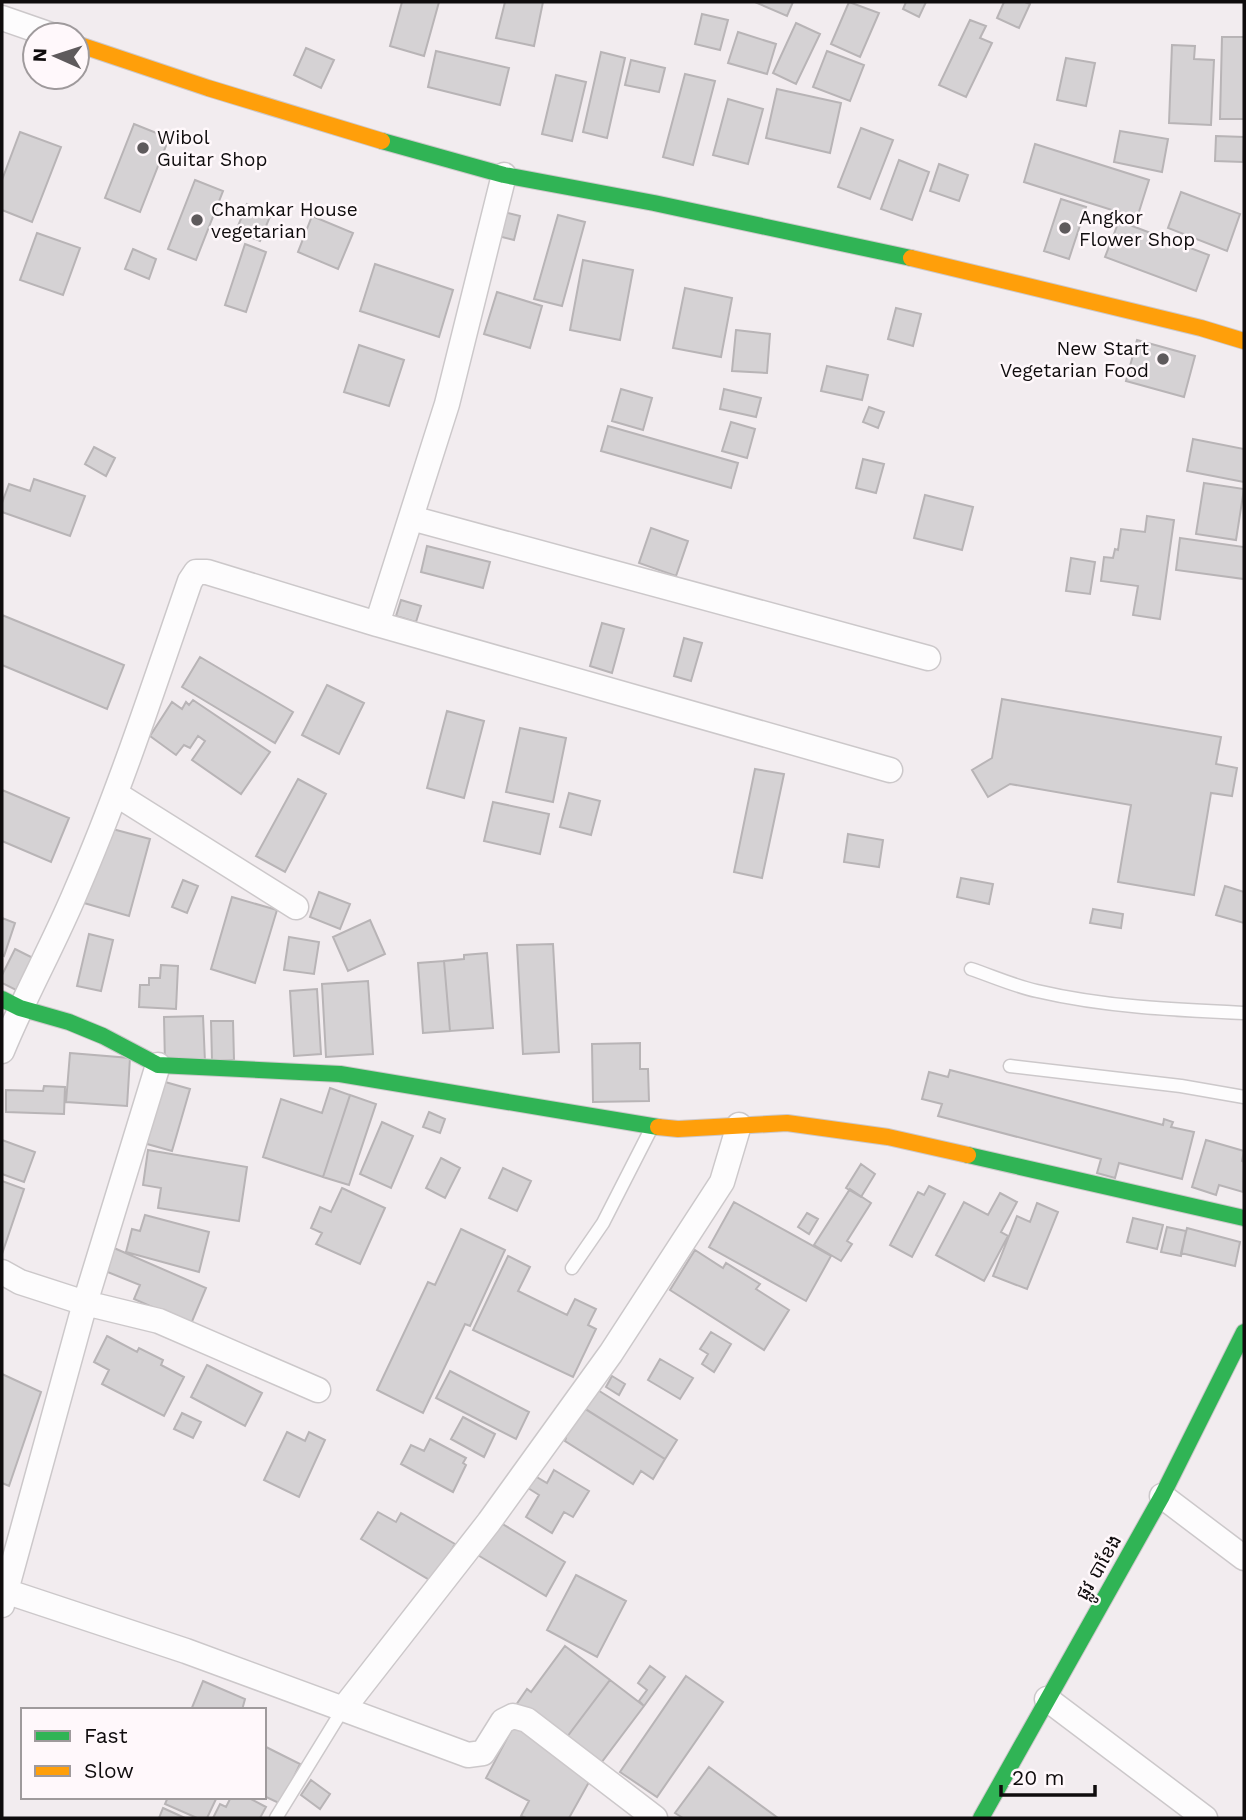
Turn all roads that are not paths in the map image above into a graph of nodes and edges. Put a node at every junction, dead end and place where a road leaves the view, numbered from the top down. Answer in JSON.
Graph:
{"nodes":[{"id":1,"x":2,"y":18,"type":"edge"},
{"id":2,"x":21,"y":25,"type":"edge"},
{"id":3,"x":91,"y":49,"type":"edge"},
{"id":4,"x":504,"y":175,"type":"junction"},
{"id":5,"x":1244,"y":341,"type":"edge"},
{"id":6,"x":411,"y":518,"type":"junction"},
{"id":7,"x":377,"y":625,"type":"junction"},
{"id":8,"x":928,"y":658,"type":"dead end"},
{"id":9,"x":890,"y":770,"type":"dead end"},
{"id":10,"x":116,"y":794,"type":"junction"},
{"id":11,"x":296,"y":907,"type":"dead end"},
{"id":12,"x":971,"y":969,"type":"dead end"},
{"id":13,"x":11,"y":1003,"type":"edge"},
{"id":14,"x":1244,"y":1013,"type":"edge"},
{"id":15,"x":2,"y":1051,"type":"edge"},
{"id":16,"x":158,"y":1065,"type":"junction"},
{"id":17,"x":1010,"y":1066,"type":"dead end"},
{"id":18,"x":1244,"y":1097,"type":"edge"},
{"id":19,"x":739,"y":1125,"type":"junction"},
{"id":20,"x":652,"y":1127,"type":"junction"},
{"id":21,"x":1244,"y":1218,"type":"edge"},
{"id":22,"x":572,"y":1268,"type":"dead end"},
{"id":23,"x":2,"y":1272,"type":"edge"},
{"id":24,"x":85,"y":1303,"type":"junction"},
{"id":25,"x":1244,"y":1332,"type":"edge"},
{"id":26,"x":318,"y":1390,"type":"dead end"},
{"id":27,"x":1162,"y":1496,"type":"junction"},
{"id":28,"x":1244,"y":1558,"type":"edge"},
{"id":29,"x":4,"y":1599,"type":"edge"},
{"id":30,"x":1047,"y":1699,"type":"junction"},
{"id":31,"x":343,"y":1709,"type":"junction"},
{"id":32,"x":276,"y":1818,"type":"edge"},
{"id":33,"x":655,"y":1818,"type":"edge"},
{"id":34,"x":981,"y":1818,"type":"edge"},
{"id":35,"x":1205,"y":1818,"type":"edge"}],
"edges":[{"from":1,"to":2,"type":"street"},
{"from":3,"to":4,"type":"street"},
{"from":4,"to":5,"type":"street"},
{"from":4,"to":6,"type":"street"},
{"from":6,"to":7,"type":"street"},
{"from":6,"to":8,"type":"street"},
{"from":7,"to":9,"type":"street"},
{"from":7,"to":10,"type":"street"},
{"from":10,"to":11,"type":"street"},
{"from":10,"to":13,"type":"street"},
{"from":12,"to":14,"type":"lane"},
{"from":13,"to":15,"type":"street"},
{"from":13,"to":16,"type":"street"},
{"from":16,"to":20,"type":"street"},
{"from":16,"to":24,"type":"street"},
{"from":17,"to":18,"type":"lane"},
{"from":19,"to":20,"type":"street"},
{"from":19,"to":21,"type":"street"},
{"from":19,"to":31,"type":"street"},
{"from":20,"to":22,"type":"lane"},
{"from":23,"to":24,"type":"street"},
{"from":24,"to":26,"type":"street"},
{"from":24,"to":29,"type":"street"},
{"from":25,"to":27,"type":"street","name":"ផ្លូវ បាខែង"},
{"from":27,"to":28,"type":"street"},
{"from":27,"to":30,"type":"street","name":"ផ្លូវ បាខែង"},
{"from":29,"to":31,"type":"street"},
{"from":30,"to":34,"type":"street","name":"ផ្លូវ បាខែង"},
{"from":30,"to":35,"type":"street"},
{"from":31,"to":32,"type":"lane"},
{"from":31,"to":33,"type":"street"}]}
